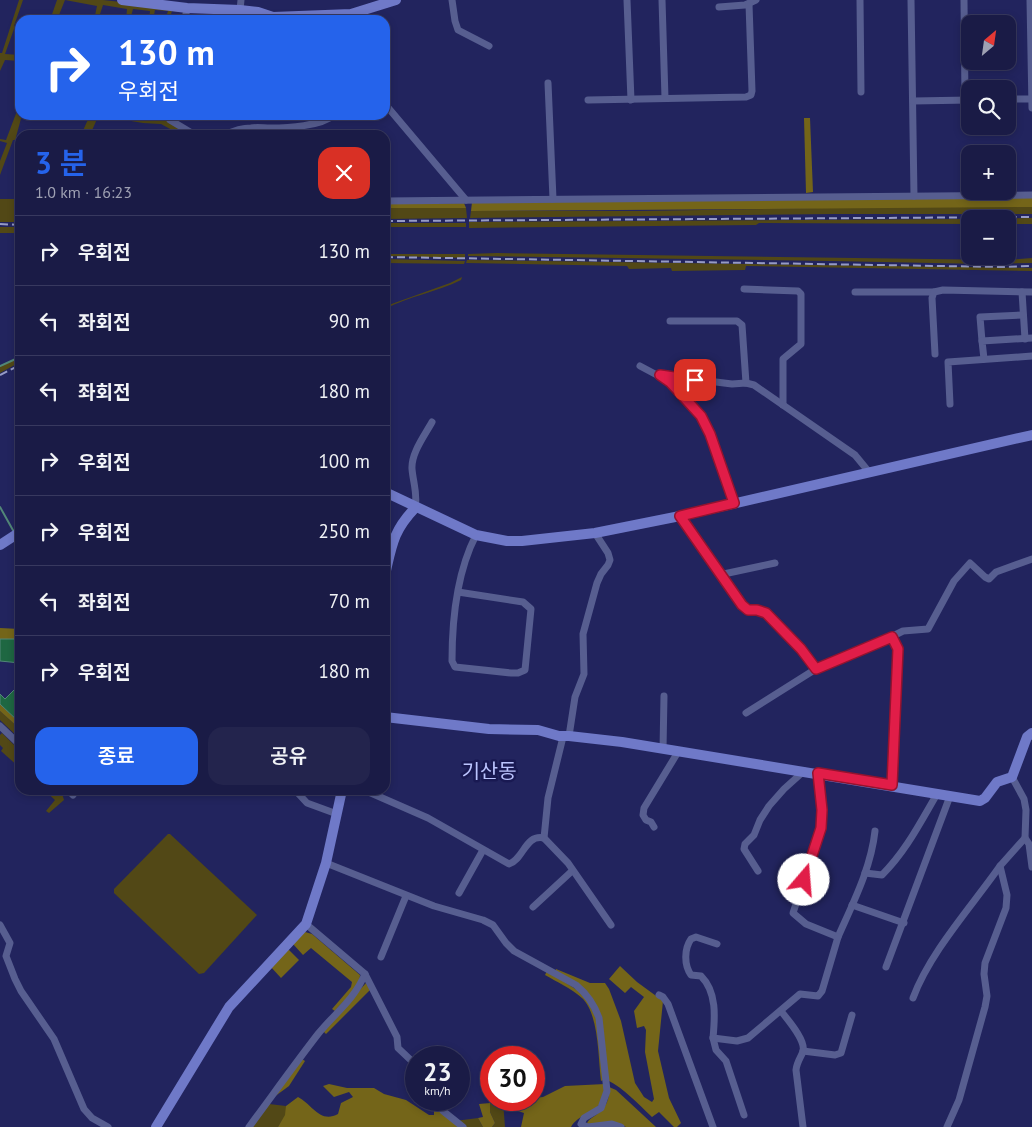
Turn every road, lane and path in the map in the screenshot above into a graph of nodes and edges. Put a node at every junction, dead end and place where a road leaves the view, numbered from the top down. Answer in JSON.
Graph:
{"nodes":[{"id":1,"x":122,"y":0,"type":"edge"},
{"id":2,"x":396,"y":0,"type":"edge"},
{"id":3,"x":452,"y":0,"type":"edge"},
{"id":4,"x":627,"y":0,"type":"edge"},
{"id":5,"x":662,"y":0,"type":"edge"},
{"id":6,"x":756,"y":0,"type":"edge"},
{"id":7,"x":860,"y":0,"type":"edge"},
{"id":8,"x":911,"y":0,"type":"edge"},
{"id":9,"x":964,"y":0,"type":"edge"},
{"id":10,"x":1030,"y":0,"type":"edge"},
{"id":11,"x":137,"y":1,"type":"edge"},
{"id":12,"x":749,"y":4,"type":"junction"},
{"id":13,"x":240,"y":5,"type":"edge"},
{"id":14,"x":719,"y":6,"type":"dead end"},
{"id":15,"x":188,"y":8,"type":"junction"},
{"id":16,"x":186,"y":15,"type":"edge"},
{"id":17,"x":267,"y":15,"type":"edge"},
{"id":18,"x":325,"y":15,"type":"edge"},
{"id":19,"x":489,"y":46,"type":"dead end"},
{"id":20,"x":966,"y":80,"type":"edge"},
{"id":21,"x":548,"y":83,"type":"dead end"},
{"id":22,"x":860,"y":92,"type":"dead end"},
{"id":23,"x":665,"y":98,"type":"junction"},
{"id":24,"x":1032,"y":98,"type":"edge"},
{"id":25,"x":1016,"y":99,"type":"edge"},
{"id":26,"x":588,"y":100,"type":"dead end"},
{"id":27,"x":631,"y":100,"type":"junction"},
{"id":28,"x":913,"y":100,"type":"junction"},
{"id":29,"x":961,"y":100,"type":"edge"},
{"id":30,"x":1032,"y":108,"type":"edge"},
{"id":31,"x":390,"y":110,"type":"edge"},
{"id":32,"x":170,"y":120,"type":"edge"},
{"id":33,"x":326,"y":120,"type":"edge"},
{"id":34,"x":187,"y":130,"type":"edge"},
{"id":35,"x":238,"y":130,"type":"edge"},
{"id":36,"x":1032,"y":195,"type":"edge"},
{"id":37,"x":914,"y":196,"type":"junction"},
{"id":38,"x":553,"y":199,"type":"junction"},
{"id":39,"x":466,"y":200,"type":"junction"},
{"id":40,"x":390,"y":201,"type":"edge"},
{"id":41,"x":744,"y":289,"type":"dead end"},
{"id":42,"x":855,"y":292,"type":"dead end"},
{"id":43,"x":934,"y":292,"type":"junction"},
{"id":44,"x":1022,"y":292,"type":"junction"},
{"id":45,"x":1032,"y":292,"type":"edge"},
{"id":46,"x":1023,"y":315,"type":"junction"},
{"id":47,"x":670,"y":321,"type":"dead end"},
{"id":48,"x":1029,"y":338,"type":"edge"},
{"id":49,"x":982,"y":341,"type":"junction"},
{"id":50,"x":935,"y":354,"type":"dead end"},
{"id":51,"x":1032,"y":356,"type":"edge"},
{"id":52,"x":984,"y":359,"type":"junction"},
{"id":53,"x":640,"y":366,"type":"dead end"},
{"id":54,"x":660,"y":375,"type":"junction"},
{"id":55,"x":746,"y":383,"type":"junction"},
{"id":56,"x":950,"y":404,"type":"dead end"},
{"id":57,"x":783,"y":405,"type":"junction"},
{"id":58,"x":432,"y":422,"type":"dead end"},
{"id":59,"x":1032,"y":435,"type":"edge"},
{"id":60,"x":869,"y":472,"type":"junction"},
{"id":61,"x":390,"y":495,"type":"edge"},
{"id":62,"x":734,"y":503,"type":"junction"},
{"id":63,"x":416,"y":508,"type":"junction"},
{"id":64,"x":680,"y":516,"type":"junction"},
{"id":65,"x":595,"y":533,"type":"junction"},
{"id":66,"x":15,"y":535,"type":"edge"},
{"id":67,"x":476,"y":535,"type":"junction"},
{"id":68,"x":0,"y":544,"type":"edge"},
{"id":69,"x":390,"y":554,"type":"edge"},
{"id":70,"x":1032,"y":559,"type":"edge"},
{"id":71,"x":775,"y":563,"type":"dead end"},
{"id":72,"x":720,"y":575,"type":"junction"},
{"id":73,"x":458,"y":592,"type":"junction"},
{"id":74,"x":892,"y":637,"type":"junction"},
{"id":75,"x":816,"y":669,"type":"junction"},
{"id":76,"x":664,"y":696,"type":"dead end"},
{"id":77,"x":746,"y":713,"type":"dead end"},
{"id":78,"x":390,"y":718,"type":"edge"},
{"id":79,"x":0,"y":726,"type":"edge"},
{"id":80,"x":1032,"y":733,"type":"edge"},
{"id":81,"x":566,"y":736,"type":"junction"},
{"id":82,"x":15,"y":740,"type":"edge"},
{"id":83,"x":663,"y":748,"type":"junction"},
{"id":84,"x":678,"y":752,"type":"junction"},
{"id":85,"x":804,"y":771,"type":"junction"},
{"id":86,"x":818,"y":773,"type":"junction"},
{"id":87,"x":1012,"y":776,"type":"junction"},
{"id":88,"x":892,"y":785,"type":"junction"},
{"id":89,"x":937,"y":794,"type":"junction"},
{"id":90,"x":299,"y":795,"type":"edge"},
{"id":91,"x":341,"y":795,"type":"edge"},
{"id":92,"x":375,"y":795,"type":"edge"},
{"id":93,"x":950,"y":796,"type":"junction"},
{"id":94,"x":337,"y":814,"type":"junction"},
{"id":95,"x":1026,"y":817,"type":"junction"},
{"id":96,"x":1032,"y":823,"type":"edge"},
{"id":97,"x":654,"y":827,"type":"dead end"},
{"id":98,"x":875,"y":831,"type":"dead end"},
{"id":99,"x":544,"y":838,"type":"junction"},
{"id":100,"x":1025,"y":838,"type":"junction"},
{"id":101,"x":483,"y":850,"type":"junction"},
{"id":102,"x":326,"y":863,"type":"junction"},
{"id":103,"x":1000,"y":866,"type":"junction"},
{"id":104,"x":1032,"y":867,"type":"edge"},
{"id":105,"x":572,"y":871,"type":"junction"},
{"id":106,"x":758,"y":871,"type":"dead end"},
{"id":107,"x":865,"y":873,"type":"junction"},
{"id":108,"x":459,"y":893,"type":"dead end"},
{"id":109,"x":406,"y":896,"type":"junction"},
{"id":110,"x":852,"y":905,"type":"junction"},
{"id":111,"x":533,"y":907,"type":"dead end"},
{"id":112,"x":306,"y":924,"type":"junction"},
{"id":113,"x":904,"y":924,"type":"junction"},
{"id":114,"x":0,"y":925,"type":"edge"},
{"id":115,"x":612,"y":925,"type":"dead end"},
{"id":116,"x":838,"y":937,"type":"junction"},
{"id":117,"x":717,"y":944,"type":"dead end"},
{"id":118,"x":380,"y":957,"type":"dead end"},
{"id":119,"x":886,"y":967,"type":"dead end"},
{"id":120,"x":365,"y":974,"type":"junction"},
{"id":121,"x":658,"y":995,"type":"dead end"},
{"id":122,"x":913,"y":998,"type":"dead end"},
{"id":123,"x":781,"y":1011,"type":"junction"},
{"id":124,"x":852,"y":1015,"type":"dead end"},
{"id":125,"x":713,"y":1038,"type":"junction"},
{"id":126,"x":803,"y":1051,"type":"junction"},
{"id":127,"x":405,"y":1055,"type":"edge"},
{"id":128,"x":443,"y":1111,"type":"edge"},
{"id":129,"x":744,"y":1115,"type":"dead end"},
{"id":130,"x":584,"y":1126,"type":"edge"},
{"id":131,"x":108,"y":1127,"type":"edge"},
{"id":132,"x":156,"y":1127,"type":"edge"},
{"id":133,"x":249,"y":1127,"type":"edge"},
{"id":134,"x":464,"y":1127,"type":"edge"},
{"id":135,"x":621,"y":1127,"type":"edge"},
{"id":136,"x":713,"y":1127,"type":"edge"},
{"id":137,"x":803,"y":1127,"type":"edge"},
{"id":138,"x":947,"y":1127,"type":"edge"}],
"edges":[{"from":1,"to":11,"type":"street"},
{"from":2,"to":18,"type":"street"},
{"from":3,"to":19,"type":"street"},
{"from":4,"to":27,"type":"street"},
{"from":5,"to":23,"type":"street"},
{"from":6,"to":12,"type":"street"},
{"from":7,"to":22,"type":"street"},
{"from":8,"to":28,"type":"street"},
{"from":9,"to":20,"type":"street"},
{"from":10,"to":24,"type":"street"},
{"from":11,"to":15,"type":"street"},
{"from":12,"to":14,"type":"street"},
{"from":12,"to":23,"type":"street"},
{"from":13,"to":15,"type":"street"},
{"from":13,"to":17,"type":"street"},
{"from":15,"to":16,"type":"street"},
{"from":21,"to":38,"type":"street"},
{"from":23,"to":27,"type":"street"},
{"from":24,"to":25,"type":"street"},
{"from":24,"to":30,"type":"street"},
{"from":26,"to":27,"type":"street"},
{"from":28,"to":29,"type":"street"},
{"from":28,"to":37,"type":"street"},
{"from":31,"to":39,"type":"street"},
{"from":32,"to":34,"type":"street"},
{"from":33,"to":35,"type":"street"},
{"from":36,"to":37,"type":"street"},
{"from":37,"to":38,"type":"street"},
{"from":38,"to":39,"type":"street"},
{"from":39,"to":40,"type":"street"},
{"from":41,"to":57,"type":"street"},
{"from":42,"to":43,"type":"street"},
{"from":43,"to":44,"type":"street"},
{"from":43,"to":50,"type":"street"},
{"from":44,"to":45,"type":"street"},
{"from":44,"to":46,"type":"street"},
{"from":46,"to":48,"type":"street"},
{"from":46,"to":49,"type":"street"},
{"from":47,"to":55,"type":"street"},
{"from":48,"to":49,"type":"street"},
{"from":49,"to":52,"type":"street"},
{"from":51,"to":52,"type":"street"},
{"from":52,"to":56,"type":"street"},
{"from":53,"to":54,"type":"street"},
{"from":54,"to":55,"type":"street"},
{"from":54,"to":62,"type":"street"},
{"from":55,"to":57,"type":"street"},
{"from":57,"to":60,"type":"street"},
{"from":58,"to":63,"type":"street"},
{"from":59,"to":60,"type":"street"},
{"from":60,"to":62,"type":"street"},
{"from":61,"to":63,"type":"street"},
{"from":62,"to":64,"type":"street"},
{"from":63,"to":67,"type":"street"},
{"from":63,"to":69,"type":"street"},
{"from":64,"to":65,"type":"street"},
{"from":64,"to":72,"type":"street"},
{"from":65,"to":67,"type":"street"},
{"from":65,"to":81,"type":"street"},
{"from":66,"to":68,"type":"street"},
{"from":67,"to":73,"type":"street"},
{"from":70,"to":74,"type":"street"},
{"from":71,"to":72,"type":"street"},
{"from":72,"to":75,"type":"street"},
{"from":73,"to":73,"type":"street"},
{"from":74,"to":75,"type":"street"},
{"from":74,"to":88,"type":"street"},
{"from":75,"to":77,"type":"street"},
{"from":76,"to":83,"type":"street"},
{"from":78,"to":81,"type":"street"},
{"from":79,"to":82,"type":"street"},
{"from":80,"to":87,"type":"street"},
{"from":81,"to":83,"type":"street"},
{"from":81,"to":99,"type":"street"},
{"from":83,"to":84,"type":"street"},
{"from":84,"to":85,"type":"street"},
{"from":84,"to":97,"type":"street"},
{"from":85,"to":86,"type":"street"},
{"from":85,"to":106,"type":"street"},
{"from":86,"to":88,"type":"street"},
{"from":86,"to":116,"type":"street"},
{"from":87,"to":93,"type":"street"},
{"from":87,"to":95,"type":"street"},
{"from":88,"to":89,"type":"street"},
{"from":89,"to":93,"type":"street"},
{"from":89,"to":107,"type":"street"},
{"from":90,"to":94,"type":"street"},
{"from":91,"to":94,"type":"street"},
{"from":92,"to":101,"type":"street"},
{"from":93,"to":113,"type":"street"},
{"from":94,"to":102,"type":"street"},
{"from":95,"to":96,"type":"street"},
{"from":95,"to":100,"type":"street"},
{"from":98,"to":107,"type":"street"},
{"from":99,"to":101,"type":"street"},
{"from":99,"to":105,"type":"street"},
{"from":100,"to":103,"type":"street"},
{"from":100,"to":104,"type":"street"},
{"from":101,"to":108,"type":"street"},
{"from":102,"to":109,"type":"street"},
{"from":102,"to":112,"type":"street"},
{"from":103,"to":122,"type":"street"},
{"from":103,"to":138,"type":"street"},
{"from":105,"to":111,"type":"street"},
{"from":105,"to":115,"type":"street"},
{"from":107,"to":110,"type":"street"},
{"from":109,"to":118,"type":"street"},
{"from":109,"to":130,"type":"street"},
{"from":110,"to":113,"type":"street"},
{"from":110,"to":116,"type":"street"},
{"from":112,"to":120,"type":"street"},
{"from":112,"to":132,"type":"street"},
{"from":113,"to":119,"type":"street"},
{"from":114,"to":131,"type":"street"},
{"from":116,"to":123,"type":"street"},
{"from":117,"to":125,"type":"street"},
{"from":120,"to":127,"type":"street"},
{"from":120,"to":133,"type":"street"},
{"from":121,"to":136,"type":"street"},
{"from":123,"to":125,"type":"street"},
{"from":123,"to":126,"type":"street"},
{"from":124,"to":126,"type":"street"},
{"from":125,"to":129,"type":"street"},
{"from":126,"to":137,"type":"street"},
{"from":128,"to":134,"type":"street"},
{"from":130,"to":135,"type":"street"}]}
